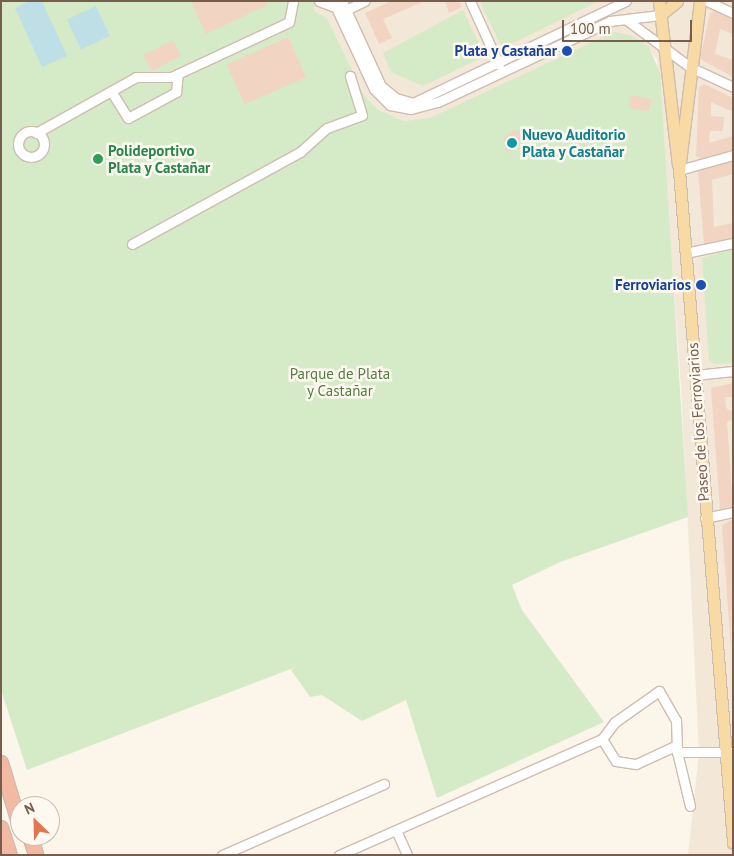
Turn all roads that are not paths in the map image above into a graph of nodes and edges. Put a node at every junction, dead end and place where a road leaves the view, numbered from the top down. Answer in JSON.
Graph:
{"nodes":[{"id":1,"x":293,"y":1,"type":"edge"},
{"id":2,"x":318,"y":1,"type":"edge"},
{"id":3,"x":365,"y":1,"type":"edge"},
{"id":4,"x":470,"y":1,"type":"edge"},
{"id":5,"x":626,"y":1,"type":"edge"},
{"id":6,"x":659,"y":1,"type":"edge"},
{"id":7,"x":677,"y":1,"type":"edge"},
{"id":8,"x":700,"y":1,"type":"edge"},
{"id":9,"x":708,"y":1,"type":"edge"},
{"id":10,"x":339,"y":7,"type":"edge"},
{"id":11,"x":733,"y":13,"type":"edge"},
{"id":12,"x":660,"y":14,"type":"junction"},
{"id":13,"x":628,"y":21,"type":"junction"},
{"id":14,"x":666,"y":48,"type":"junction"},
{"id":15,"x":499,"y":65,"type":"junction"},
{"id":16,"x":690,"y":67,"type":"junction"},
{"id":17,"x":178,"y":74,"type":"junction"},
{"id":18,"x":350,"y":76,"type":"dead end"},
{"id":19,"x":733,"y":87,"type":"edge"},
{"id":20,"x":111,"y":91,"type":"junction"},
{"id":21,"x":36,"y":133,"type":"dead end"},
{"id":22,"x":733,"y":155,"type":"edge"},
{"id":23,"x":679,"y":170,"type":"junction"},
{"id":24,"x":132,"y":244,"type":"dead end"},
{"id":25,"x":733,"y":244,"type":"edge"},
{"id":26,"x":685,"y":253,"type":"junction"},
{"id":27,"x":733,"y":371,"type":"edge"},
{"id":28,"x":695,"y":375,"type":"junction"},
{"id":29,"x":733,"y":512,"type":"edge"},
{"id":30,"x":705,"y":518,"type":"junction"},
{"id":31,"x":602,"y":739,"type":"junction"},
{"id":32,"x":677,"y":749,"type":"junction"},
{"id":33,"x":729,"y":752,"type":"edge"},
{"id":34,"x":1,"y":758,"type":"edge"},
{"id":35,"x":1,"y":763,"type":"edge"},
{"id":36,"x":384,"y":784,"type":"dead end"},
{"id":37,"x":11,"y":796,"type":"edge"},
{"id":38,"x":15,"y":796,"type":"edge"},
{"id":39,"x":690,"y":806,"type":"dead end"},
{"id":40,"x":732,"y":820,"type":"edge"},
{"id":41,"x":1,"y":828,"type":"edge"},
{"id":42,"x":396,"y":830,"type":"junction"},
{"id":43,"x":733,"y":843,"type":"edge"},
{"id":44,"x":10,"y":855,"type":"edge"},
{"id":45,"x":222,"y":855,"type":"edge"},
{"id":46,"x":339,"y":855,"type":"edge"},
{"id":47,"x":407,"y":855,"type":"edge"}],
"edges":[{"from":1,"to":17,"type":"street"},
{"from":2,"to":10,"type":"street"},
{"from":3,"to":10,"type":"street"},
{"from":4,"to":15,"type":"street"},
{"from":5,"to":15,"type":"street"},
{"from":6,"to":12,"type":"main road"},
{"from":7,"to":12,"type":"main road"},
{"from":8,"to":16,"type":"main road","name":"Paseo de los Ferroviarios"},
{"from":9,"to":11,"type":"street"},
{"from":10,"to":13,"type":"street"},
{"from":10,"to":15,"type":"street"},
{"from":12,"to":13,"type":"street"},
{"from":12,"to":14,"type":"main road"},
{"from":13,"to":14,"type":"street"},
{"from":14,"to":16,"type":"street"},
{"from":14,"to":23,"type":"main road"},
{"from":16,"to":19,"type":"street"},
{"from":16,"to":23,"type":"main road","name":"Paseo de los Ferroviarios"},
{"from":17,"to":20,"type":"street"},
{"from":17,"to":20,"type":"street"},
{"from":18,"to":24,"type":"street"},
{"from":20,"to":21,"type":"street"},
{"from":22,"to":23,"type":"street"},
{"from":23,"to":26,"type":"main road","name":"Paseo de los Ferroviarios"},
{"from":25,"to":26,"type":"street"},
{"from":26,"to":28,"type":"main road","name":"Paseo de los Ferroviarios"},
{"from":27,"to":28,"type":"street"},
{"from":28,"to":30,"type":"main road","name":"Paseo de los Ferroviarios"},
{"from":29,"to":30,"type":"street"},
{"from":30,"to":33,"type":"main road","name":"Paseo de los Ferroviarios"},
{"from":31,"to":32,"type":"street"},
{"from":31,"to":32,"type":"street"},
{"from":31,"to":42,"type":"street"},
{"from":32,"to":33,"type":"street"},
{"from":32,"to":39,"type":"street"},
{"from":33,"to":40,"type":"main road","name":"Paseo de los Ferroviarios"},
{"from":34,"to":38,"type":"highway"},
{"from":35,"to":37,"type":"highway"},
{"from":36,"to":45,"type":"street"},
{"from":40,"to":43,"type":"main road","name":"Paseo de los Ferroviarios"},
{"from":41,"to":44,"type":"highway"},
{"from":42,"to":46,"type":"street"},
{"from":42,"to":47,"type":"street"}]}
